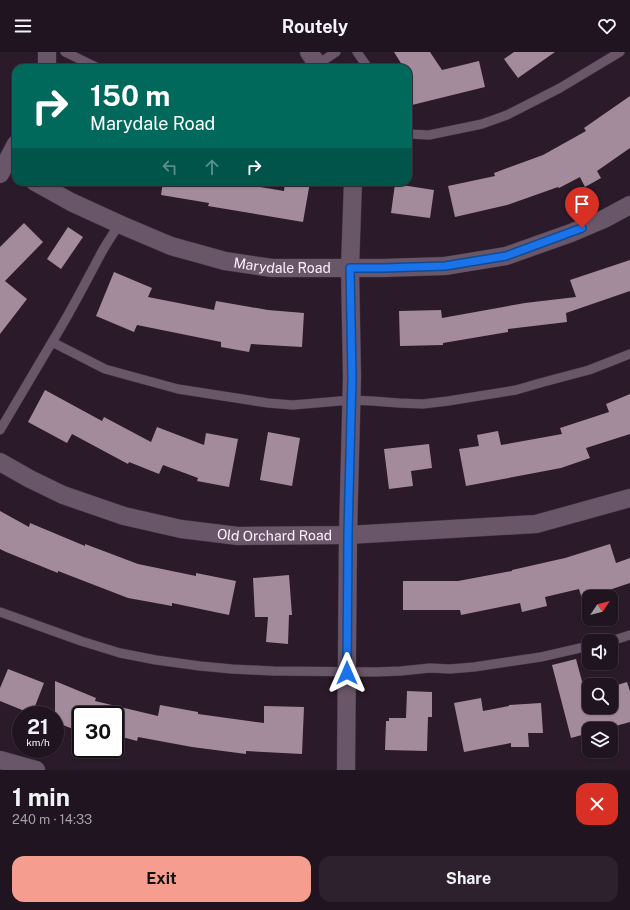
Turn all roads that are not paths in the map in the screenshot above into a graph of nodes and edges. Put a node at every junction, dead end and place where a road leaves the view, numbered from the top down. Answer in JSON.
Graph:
{"nodes":[{"id":1,"x":47,"y":52,"type":"edge"},
{"id":2,"x":65,"y":52,"type":"edge"},
{"id":3,"x":336,"y":52,"type":"edge"},
{"id":4,"x":357,"y":52,"type":"edge"},
{"id":5,"x":620,"y":52,"type":"edge"},
{"id":6,"x":316,"y":61,"type":"edge"},
{"id":7,"x":46,"y":64,"type":"edge"},
{"id":8,"x":90,"y":64,"type":"edge"},
{"id":9,"x":365,"y":64,"type":"edge"},
{"id":10,"x":412,"y":134,"type":"edge"},
{"id":11,"x":12,"y":155,"type":"edge"},
{"id":12,"x":7,"y":169,"type":"edge"},
{"id":13,"x":42,"y":186,"type":"edge"},
{"id":14,"x":353,"y":186,"type":"edge"},
{"id":15,"x":630,"y":205,"type":"edge"},
{"id":16,"x":119,"y":224,"type":"junction"},
{"id":17,"x":350,"y":268,"type":"junction"},
{"id":18,"x":52,"y":342,"type":"junction"},
{"id":19,"x":630,"y":354,"type":"edge"},
{"id":20,"x":351,"y":400,"type":"junction"},
{"id":21,"x":0,"y":430,"type":"edge"},
{"id":22,"x":0,"y":462,"type":"edge"},
{"id":23,"x":630,"y":498,"type":"edge"},
{"id":24,"x":348,"y":535,"type":"junction"},
{"id":25,"x":0,"y":612,"type":"edge"},
{"id":26,"x":630,"y":635,"type":"edge"},
{"id":27,"x":618,"y":639,"type":"edge"},
{"id":28,"x":582,"y":648,"type":"edge"},
{"id":29,"x":347,"y":673,"type":"junction"},
{"id":30,"x":0,"y":760,"type":"edge"},
{"id":31,"x":36,"y":770,"type":"edge"},
{"id":32,"x":346,"y":770,"type":"edge"}],
"edges":[{"from":1,"to":7,"type":"street"},
{"from":2,"to":8,"type":"lane"},
{"from":3,"to":6,"type":"lane"},
{"from":4,"to":9,"type":"lane"},
{"from":5,"to":10,"type":"lane"},
{"from":11,"to":12,"type":"street"},
{"from":13,"to":16,"type":"street","name":"Marydale Road"},
{"from":14,"to":17,"type":"street"},
{"from":15,"to":17,"type":"street","name":"Marydale Road"},
{"from":16,"to":17,"type":"street","name":"Marydale Road"},
{"from":16,"to":18,"type":"lane"},
{"from":17,"to":20,"type":"street"},
{"from":18,"to":20,"type":"lane"},
{"from":18,"to":21,"type":"lane"},
{"from":19,"to":20,"type":"lane"},
{"from":20,"to":24,"type":"street"},
{"from":22,"to":24,"type":"street","name":"Old Orchard Road"},
{"from":23,"to":24,"type":"street","name":"Old Orchard Road"},
{"from":24,"to":29,"type":"street"},
{"from":25,"to":29,"type":"lane"},
{"from":26,"to":27,"type":"lane"},
{"from":28,"to":29,"type":"lane"},
{"from":29,"to":32,"type":"street"},
{"from":30,"to":31,"type":"street"}]}
